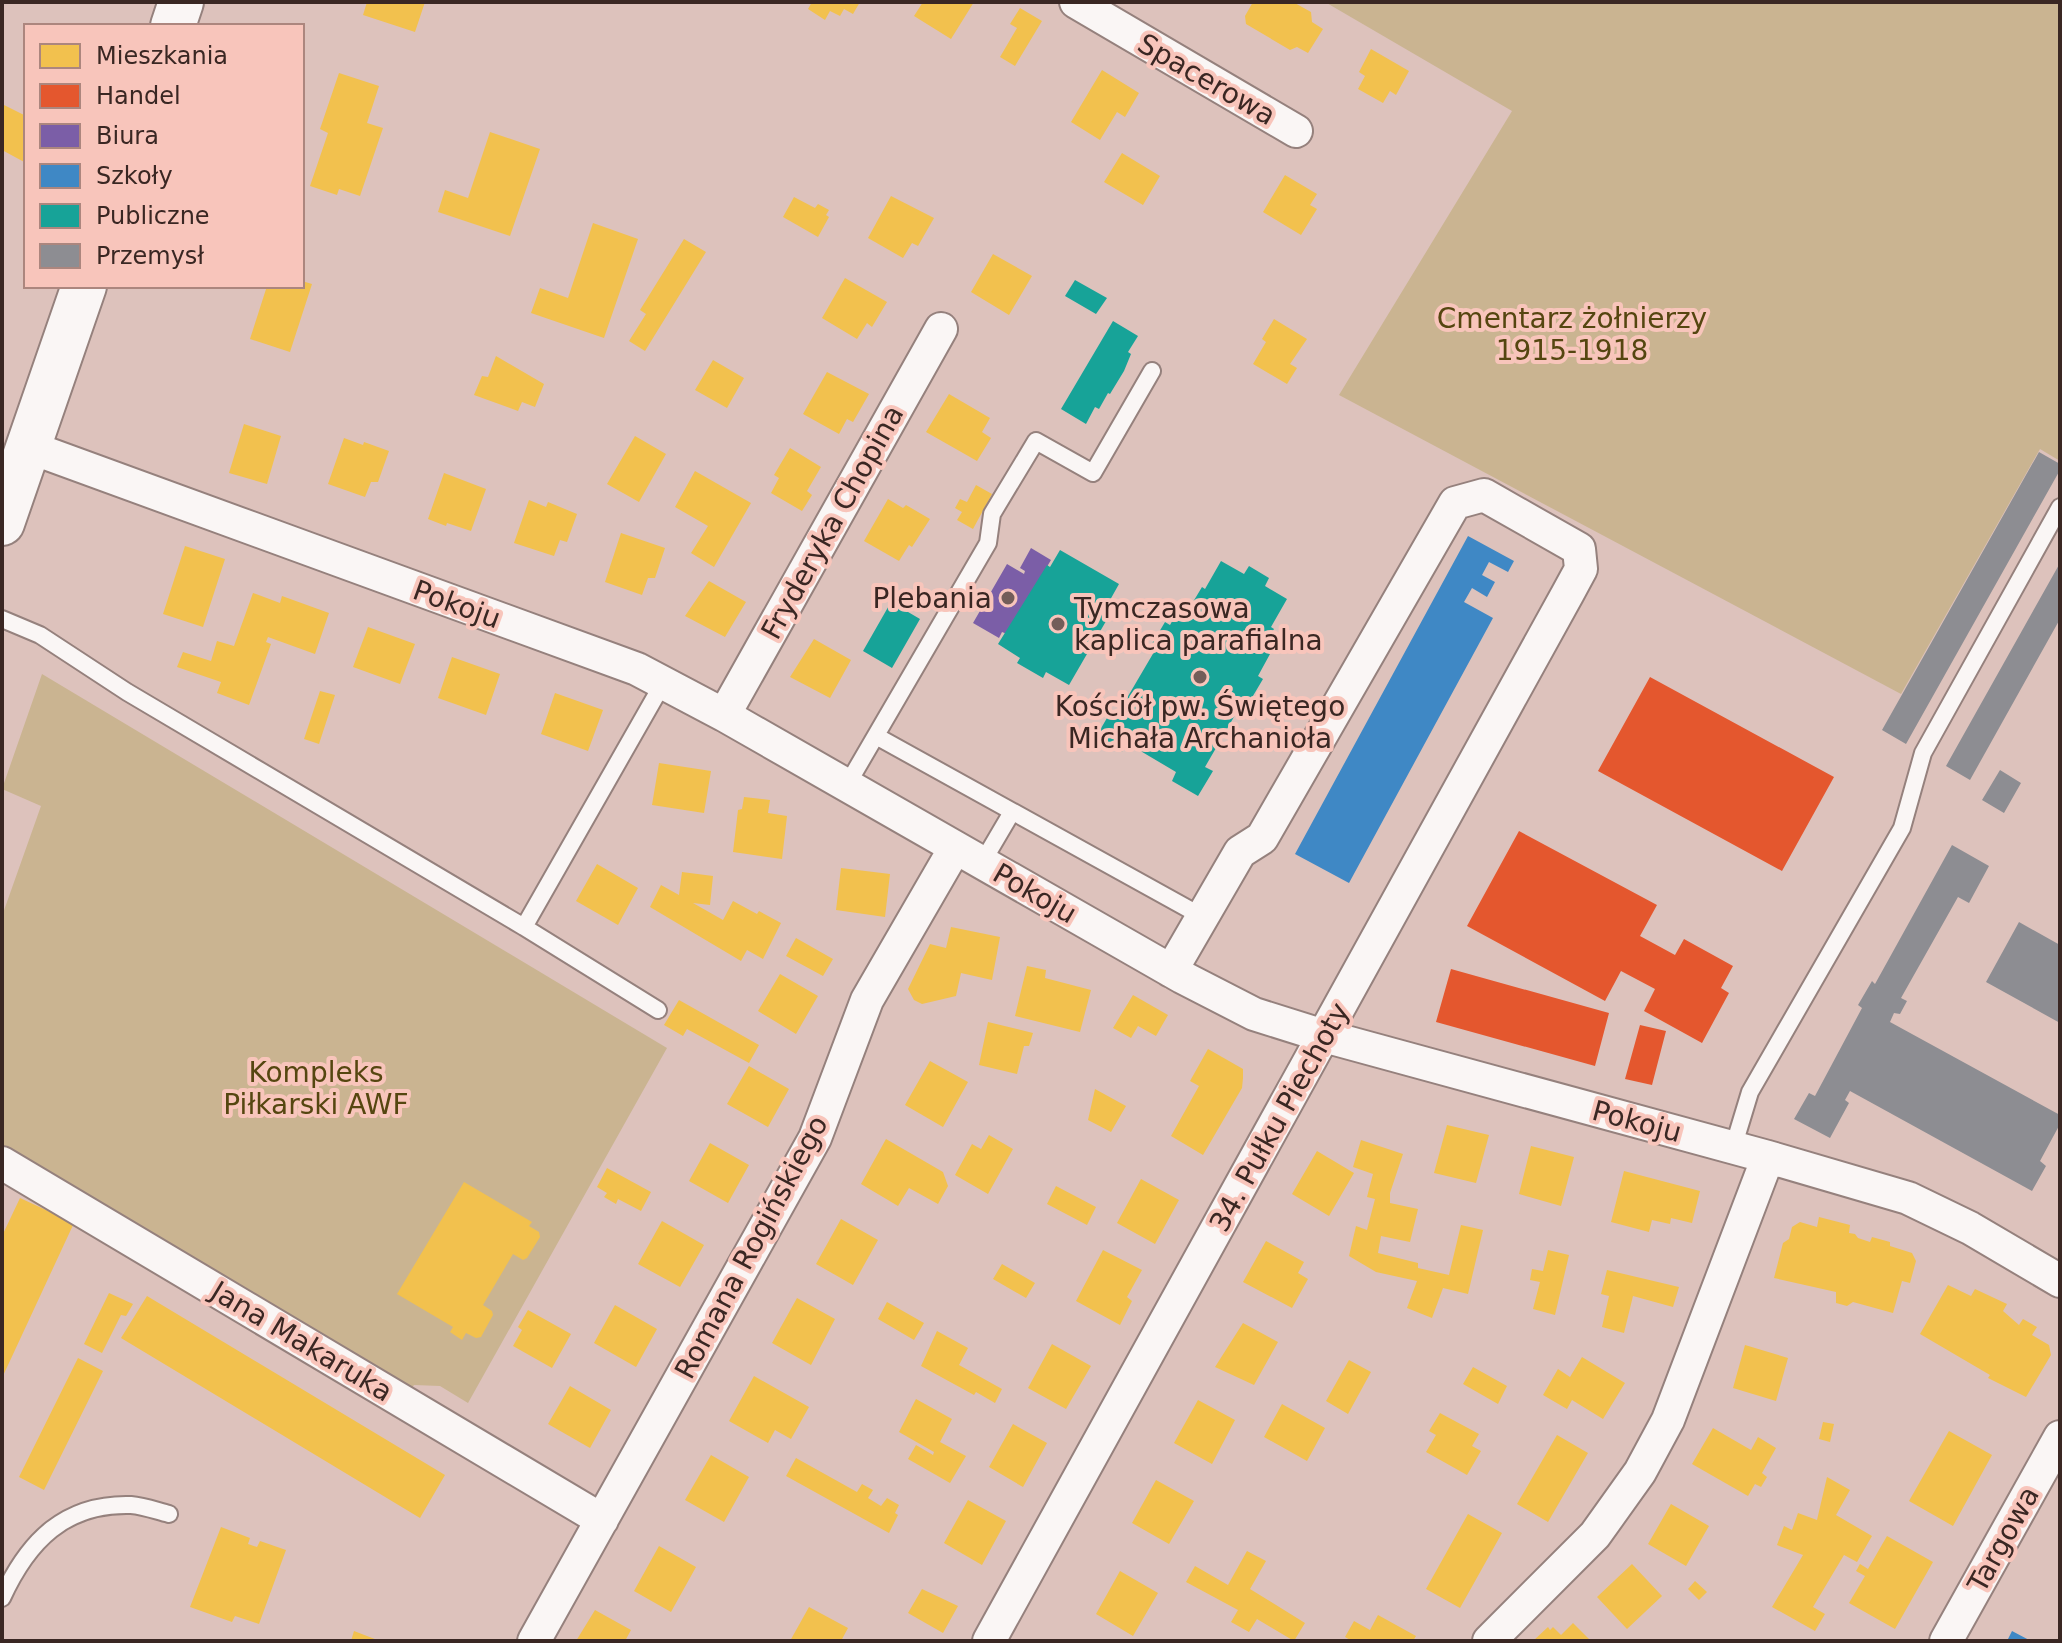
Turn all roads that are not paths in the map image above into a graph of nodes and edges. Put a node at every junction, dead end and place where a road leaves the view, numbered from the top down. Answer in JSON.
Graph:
{"nodes":[{"id":1,"x":181,"y":2,"type":"edge"},
{"id":2,"x":1076,"y":2,"type":"edge"},
{"id":3,"x":174,"y":24,"type":"edge"},
{"id":4,"x":1296,"y":131,"type":"dead end"},
{"id":5,"x":83,"y":288,"type":"edge"},
{"id":6,"x":941,"y":329,"type":"dead end"},
{"id":7,"x":1152,"y":371,"type":"dead end"},
{"id":8,"x":29,"y":447,"type":"junction"},
{"id":9,"x":2060,"y":507,"type":"edge"},
{"id":10,"x":2,"y":523,"type":"edge"},
{"id":11,"x":2,"y":619,"type":"edge"},
{"id":12,"x":662,"y":685,"type":"junction"},
{"id":13,"x":724,"y":715,"type":"junction"},
{"id":14,"x":876,"y":736,"type":"junction"},
{"id":15,"x":847,"y":785,"type":"junction"},
{"id":16,"x":1012,"y":812,"type":"junction"},
{"id":17,"x":968,"y":855,"type":"junction"},
{"id":18,"x":1203,"y":917,"type":"junction"},
{"id":19,"x":524,"y":927,"type":"junction"},
{"id":20,"x":1171,"y":971,"type":"junction"},
{"id":21,"x":658,"y":1010,"type":"dead end"},
{"id":22,"x":1324,"y":1036,"type":"junction"},
{"id":23,"x":1733,"y":1148,"type":"junction"},
{"id":24,"x":1768,"y":1157,"type":"junction"},
{"id":25,"x":2,"y":1163,"type":"edge"},
{"id":26,"x":2060,"y":1281,"type":"edge"},
{"id":27,"x":2060,"y":1437,"type":"edge"},
{"id":28,"x":169,"y":1514,"type":"dead end"},
{"id":29,"x":602,"y":1520,"type":"junction"},
{"id":30,"x":2,"y":1598,"type":"edge"},
{"id":31,"x":534,"y":1641,"type":"edge"},
{"id":32,"x":989,"y":1641,"type":"edge"},
{"id":33,"x":1489,"y":1641,"type":"edge"},
{"id":34,"x":1946,"y":1641,"type":"edge"}],
"edges":[{"from":1,"to":3,"type":"street"},
{"from":2,"to":4,"type":"street","name":"Spacerowa"},
{"from":5,"to":8,"type":"street"},
{"from":6,"to":13,"type":"street","name":"Fryderyka Chopina"},
{"from":7,"to":14,"type":"lane"},
{"from":8,"to":10,"type":"street"},
{"from":8,"to":12,"type":"street","name":"Pokoju"},
{"from":9,"to":23,"type":"lane"},
{"from":11,"to":19,"type":"lane"},
{"from":12,"to":13,"type":"street","name":"Pokoju"},
{"from":12,"to":19,"type":"lane"},
{"from":13,"to":15,"type":"street","name":"Pokoju"},
{"from":14,"to":15,"type":"lane"},
{"from":14,"to":16,"type":"lane"},
{"from":15,"to":17,"type":"street","name":"Pokoju"},
{"from":16,"to":17,"type":"lane"},
{"from":16,"to":18,"type":"lane"},
{"from":17,"to":20,"type":"street","name":"Pokoju"},
{"from":17,"to":29,"type":"street","name":"Romana Rogińskiego"},
{"from":18,"to":20,"type":"street"},
{"from":18,"to":22,"type":"street","name":"34. Pułku Piechoty"},
{"from":19,"to":21,"type":"lane"},
{"from":20,"to":22,"type":"street","name":"Pokoju"},
{"from":22,"to":23,"type":"street","name":"Pokoju"},
{"from":22,"to":32,"type":"street","name":"34. Pułku Piechoty"},
{"from":23,"to":24,"type":"street","name":"Pokoju"},
{"from":24,"to":26,"type":"street","name":"Pokoju"},
{"from":24,"to":33,"type":"street"},
{"from":25,"to":29,"type":"street","name":"Jana Makaruka"},
{"from":27,"to":34,"type":"street","name":"Targowa"},
{"from":28,"to":30,"type":"lane"},
{"from":29,"to":31,"type":"street","name":"Romana Rogińskiego"}]}
